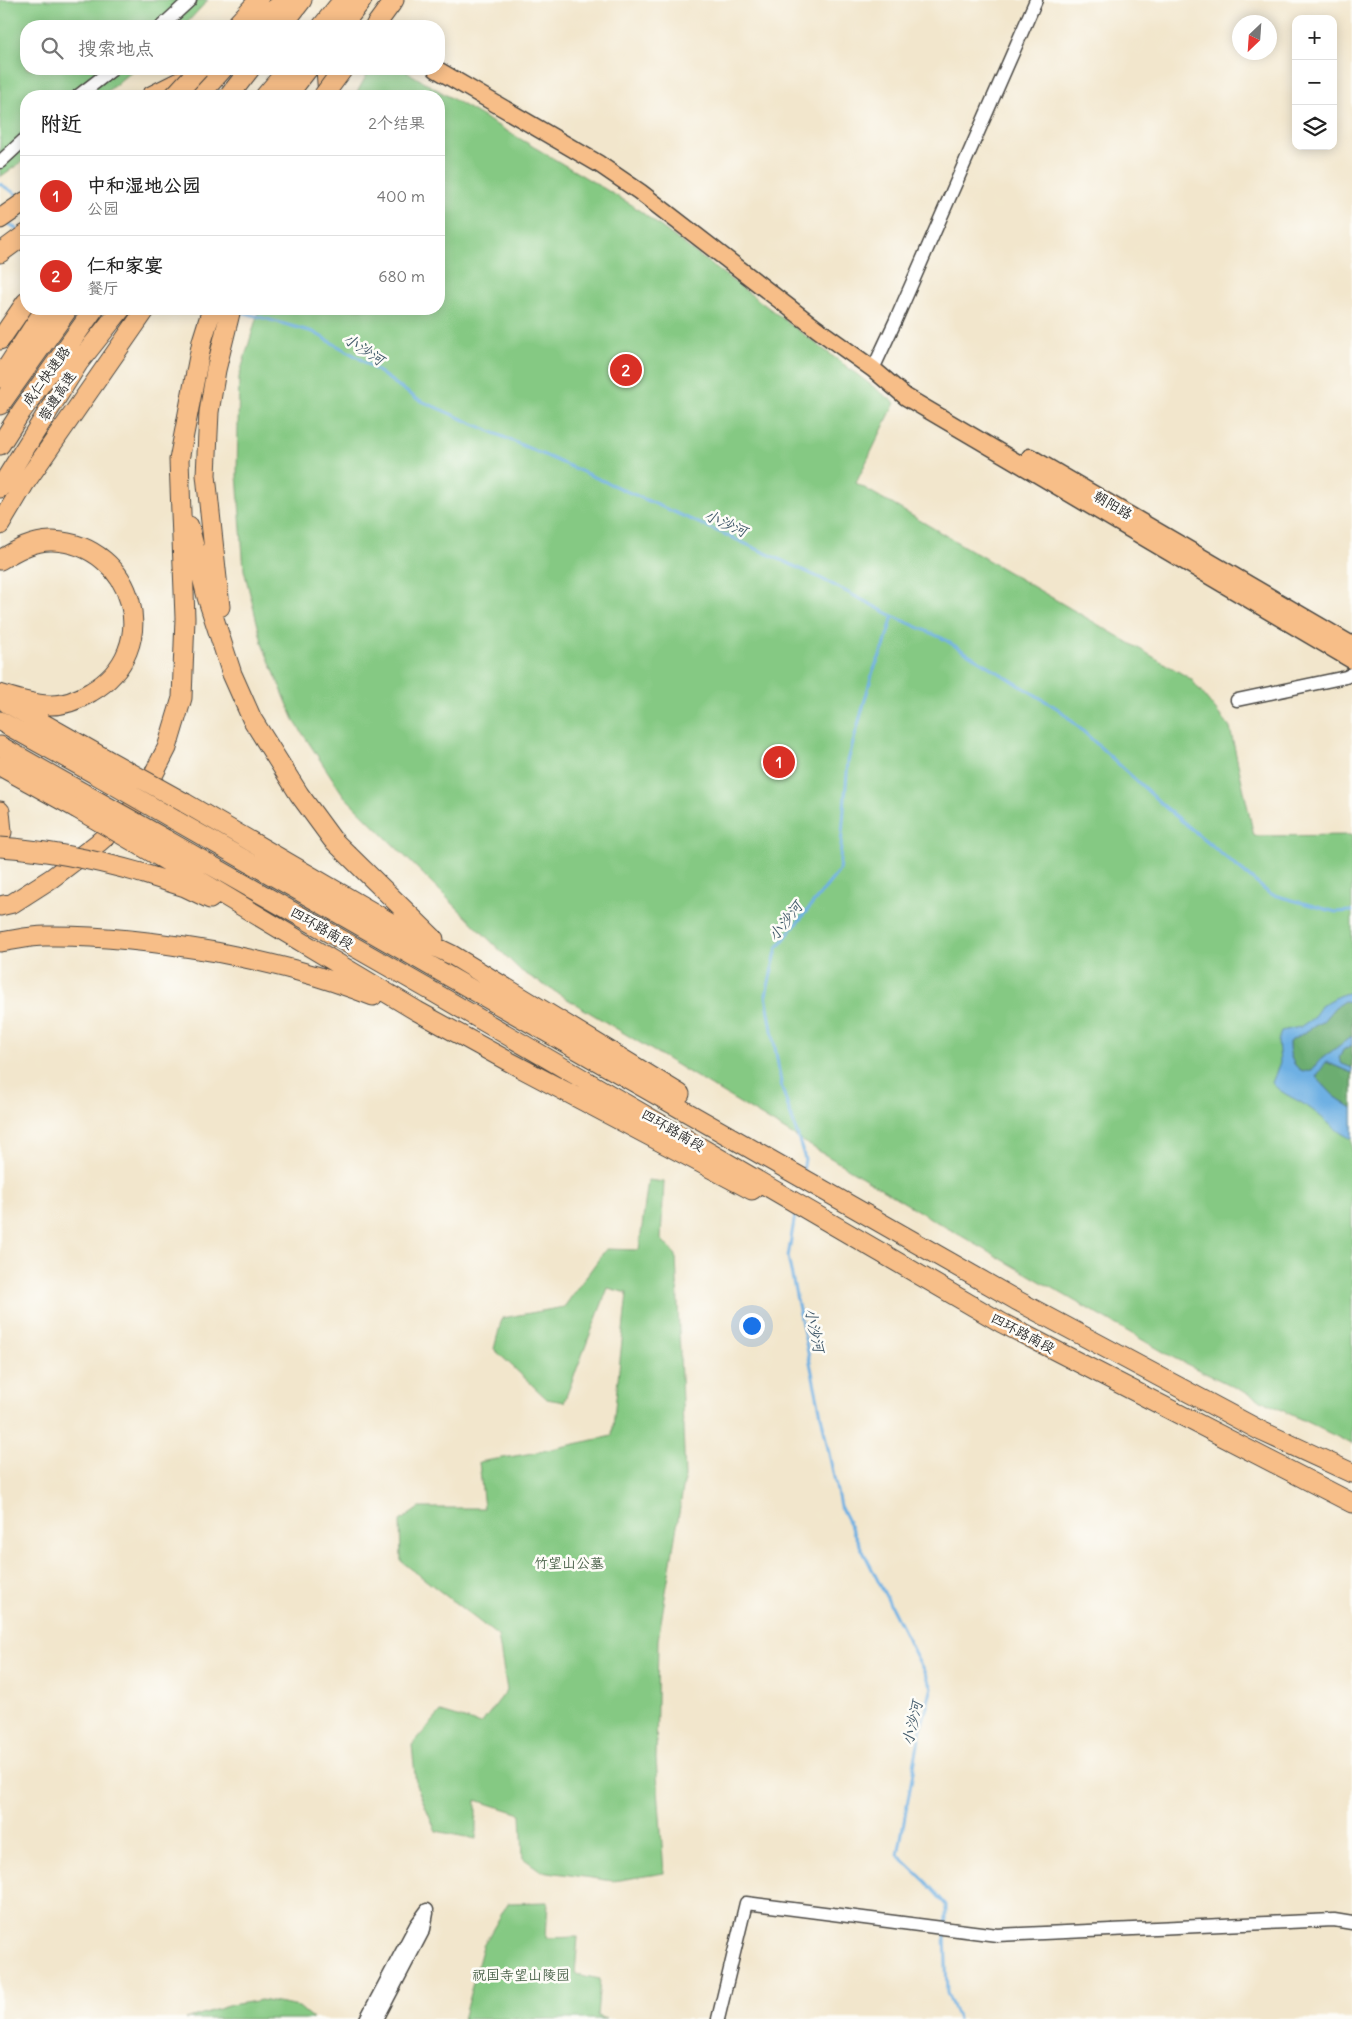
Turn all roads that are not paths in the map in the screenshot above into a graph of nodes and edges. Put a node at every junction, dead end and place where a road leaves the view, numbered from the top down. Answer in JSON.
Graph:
{"nodes":[{"id":1,"x":190,"y":0,"type":"edge"},
{"id":2,"x":258,"y":0,"type":"edge"},
{"id":3,"x":285,"y":0,"type":"edge"},
{"id":4,"x":302,"y":0,"type":"edge"},
{"id":5,"x":362,"y":0,"type":"edge"},
{"id":6,"x":394,"y":0,"type":"edge"},
{"id":7,"x":1036,"y":0,"type":"edge"},
{"id":8,"x":340,"y":4,"type":"edge"},
{"id":9,"x":168,"y":20,"type":"edge"},
{"id":10,"x":240,"y":20,"type":"edge"},
{"id":11,"x":262,"y":20,"type":"edge"},
{"id":12,"x":267,"y":20,"type":"edge"},
{"id":13,"x":287,"y":20,"type":"edge"},
{"id":14,"x":327,"y":20,"type":"edge"},
{"id":15,"x":335,"y":20,"type":"edge"},
{"id":16,"x":347,"y":20,"type":"edge"},
{"id":17,"x":379,"y":20,"type":"edge"},
{"id":18,"x":445,"y":74,"type":"edge"},
{"id":19,"x":105,"y":75,"type":"edge"},
{"id":20,"x":193,"y":75,"type":"edge"},
{"id":21,"x":194,"y":75,"type":"edge"},
{"id":22,"x":201,"y":75,"type":"edge"},
{"id":23,"x":218,"y":75,"type":"edge"},
{"id":24,"x":245,"y":75,"type":"edge"},
{"id":25,"x":283,"y":75,"type":"edge"},
{"id":26,"x":303,"y":75,"type":"edge"},
{"id":27,"x":314,"y":75,"type":"edge"},
{"id":28,"x":326,"y":75,"type":"edge"},
{"id":29,"x":339,"y":75,"type":"edge"},
{"id":30,"x":346,"y":75,"type":"edge"},
{"id":31,"x":86,"y":90,"type":"edge"},
{"id":32,"x":163,"y":90,"type":"edge"},
{"id":33,"x":180,"y":90,"type":"edge"},
{"id":34,"x":189,"y":90,"type":"edge"},
{"id":35,"x":204,"y":90,"type":"edge"},
{"id":36,"x":234,"y":90,"type":"edge"},
{"id":37,"x":270,"y":90,"type":"edge"},
{"id":38,"x":292,"y":90,"type":"edge"},
{"id":39,"x":303,"y":90,"type":"edge"},
{"id":40,"x":327,"y":90,"type":"edge"},
{"id":41,"x":328,"y":90,"type":"edge"},
{"id":42,"x":336,"y":90,"type":"edge"},
{"id":43,"x":20,"y":144,"type":"edge"},
{"id":44,"x":0,"y":162,"type":"edge"},
{"id":45,"x":20,"y":205,"type":"edge"},
{"id":46,"x":0,"y":219,"type":"edge"},
{"id":47,"x":20,"y":238,"type":"edge"},
{"id":48,"x":0,"y":252,"type":"edge"},
{"id":49,"x":20,"y":311,"type":"edge"},
{"id":50,"x":41,"y":315,"type":"edge"},
{"id":51,"x":64,"y":315,"type":"edge"},
{"id":52,"x":90,"y":315,"type":"edge"},
{"id":53,"x":116,"y":315,"type":"edge"},
{"id":54,"x":142,"y":315,"type":"edge"},
{"id":55,"x":210,"y":315,"type":"edge"},
{"id":56,"x":229,"y":316,"type":"edge"},
{"id":57,"x":0,"y":340,"type":"edge"},
{"id":58,"x":873,"y":369,"type":"junction"},
{"id":59,"x":0,"y":378,"type":"edge"},
{"id":60,"x":0,"y":406,"type":"edge"},
{"id":61,"x":0,"y":445,"type":"edge"},
{"id":62,"x":180,"y":487,"type":"junction"},
{"id":63,"x":0,"y":488,"type":"edge"},
{"id":64,"x":0,"y":525,"type":"edge"},
{"id":65,"x":0,"y":560,"type":"edge"},
{"id":66,"x":1352,"y":645,"type":"edge"},
{"id":67,"x":1352,"y":660,"type":"edge"},
{"id":68,"x":1352,"y":674,"type":"edge"},
{"id":69,"x":0,"y":694,"type":"edge"},
{"id":70,"x":0,"y":699,"type":"edge"},
{"id":71,"x":1237,"y":700,"type":"dead end"},
{"id":72,"x":252,"y":719,"type":"junction"},
{"id":73,"x":0,"y":722,"type":"edge"},
{"id":74,"x":0,"y":746,"type":"edge"},
{"id":75,"x":0,"y":766,"type":"edge"},
{"id":76,"x":99,"y":766,"type":"junction"},
{"id":77,"x":80,"y":800,"type":"junction"},
{"id":78,"x":0,"y":811,"type":"edge"},
{"id":79,"x":0,"y":837,"type":"edge"},
{"id":80,"x":160,"y":846,"type":"junction"},
{"id":81,"x":0,"y":847,"type":"edge"},
{"id":82,"x":0,"y":906,"type":"edge"},
{"id":83,"x":0,"y":942,"type":"edge"},
{"id":84,"x":419,"y":942,"type":"junction"},
{"id":85,"x":307,"y":946,"type":"junction"},
{"id":86,"x":391,"y":999,"type":"junction"},
{"id":87,"x":766,"y":1153,"type":"junction"},
{"id":88,"x":765,"y":1190,"type":"junction"},
{"id":89,"x":1352,"y":1473,"type":"edge"},
{"id":90,"x":1352,"y":1503,"type":"edge"},
{"id":91,"x":1352,"y":1923,"type":"edge"},
{"id":92,"x":366,"y":2019,"type":"edge"},
{"id":93,"x":377,"y":2019,"type":"edge"},
{"id":94,"x":718,"y":2019,"type":"edge"}],
"edges":[{"from":1,"to":9,"type":"street"},
{"from":2,"to":10,"type":"highway"},
{"from":3,"to":11,"type":"highway"},
{"from":3,"to":12,"type":"highway"},
{"from":4,"to":13,"type":"highway"},
{"from":5,"to":16,"type":"highway"},
{"from":6,"to":17,"type":"highway"},
{"from":7,"to":58,"type":"street"},
{"from":8,"to":14,"type":"highway"},
{"from":8,"to":15,"type":"highway"},
{"from":18,"to":58,"type":"main road"},
{"from":19,"to":31,"type":"street"},
{"from":20,"to":33,"type":"highway","bridge":true},
{"from":21,"to":32,"type":"highway"},
{"from":22,"to":34,"type":"highway"},
{"from":23,"to":35,"type":"highway"},
{"from":24,"to":36,"type":"highway"},
{"from":25,"to":37,"type":"highway"},
{"from":26,"to":38,"type":"highway"},
{"from":27,"to":39,"type":"highway"},
{"from":28,"to":41,"type":"highway"},
{"from":29,"to":40,"type":"highway","bridge":true},
{"from":30,"to":42,"type":"main road"},
{"from":43,"to":44,"type":"street"},
{"from":45,"to":46,"type":"highway"},
{"from":47,"to":48,"type":"highway"},
{"from":49,"to":57,"type":"highway"},
{"from":50,"to":59,"type":"highway"},
{"from":51,"to":60,"type":"highway","name":"成仁快速路"},
{"from":52,"to":61,"type":"highway","name":"成仁快速路"},
{"from":53,"to":63,"type":"highway","name":"蓉遵高速"},
{"from":54,"to":64,"type":"highway"},
{"from":55,"to":62,"type":"highway"},
{"from":56,"to":72,"type":"highway"},
{"from":58,"to":66,"type":"main road","name":"朝阳路"},
{"from":58,"to":67,"type":"main road"},
{"from":62,"to":72,"type":"highway"},
{"from":62,"to":82,"type":"highway"},
{"from":65,"to":69,"type":"highway"},
{"from":68,"to":71,"type":"street"},
{"from":70,"to":76,"type":"highway"},
{"from":72,"to":84,"type":"highway"},
{"from":73,"to":76,"type":"highway","name":"四环路南段"},
{"from":74,"to":77,"type":"highway","name":"四环路南段"},
{"from":75,"to":77,"type":"highway"},
{"from":76,"to":84,"type":"highway","name":"四环路南段","bridge":true},
{"from":77,"to":80,"type":"highway","name":"四环路南段","bridge":true},
{"from":78,"to":79,"type":"highway"},
{"from":80,"to":85,"type":"highway"},
{"from":80,"to":88,"type":"highway","name":"四环路南段"},
{"from":81,"to":85,"type":"highway","bridge":true},
{"from":83,"to":86,"type":"highway"},
{"from":84,"to":87,"type":"highway"},
{"from":84,"to":87,"type":"highway","name":"四环路南段"},
{"from":85,"to":86,"type":"highway"},
{"from":86,"to":88,"type":"highway"},
{"from":87,"to":89,"type":"highway","name":"四环路南段"},
{"from":88,"to":90,"type":"highway","name":"四环路南段"},
{"from":91,"to":94,"type":"street"},
{"from":92,"to":93,"type":"street"}]}
